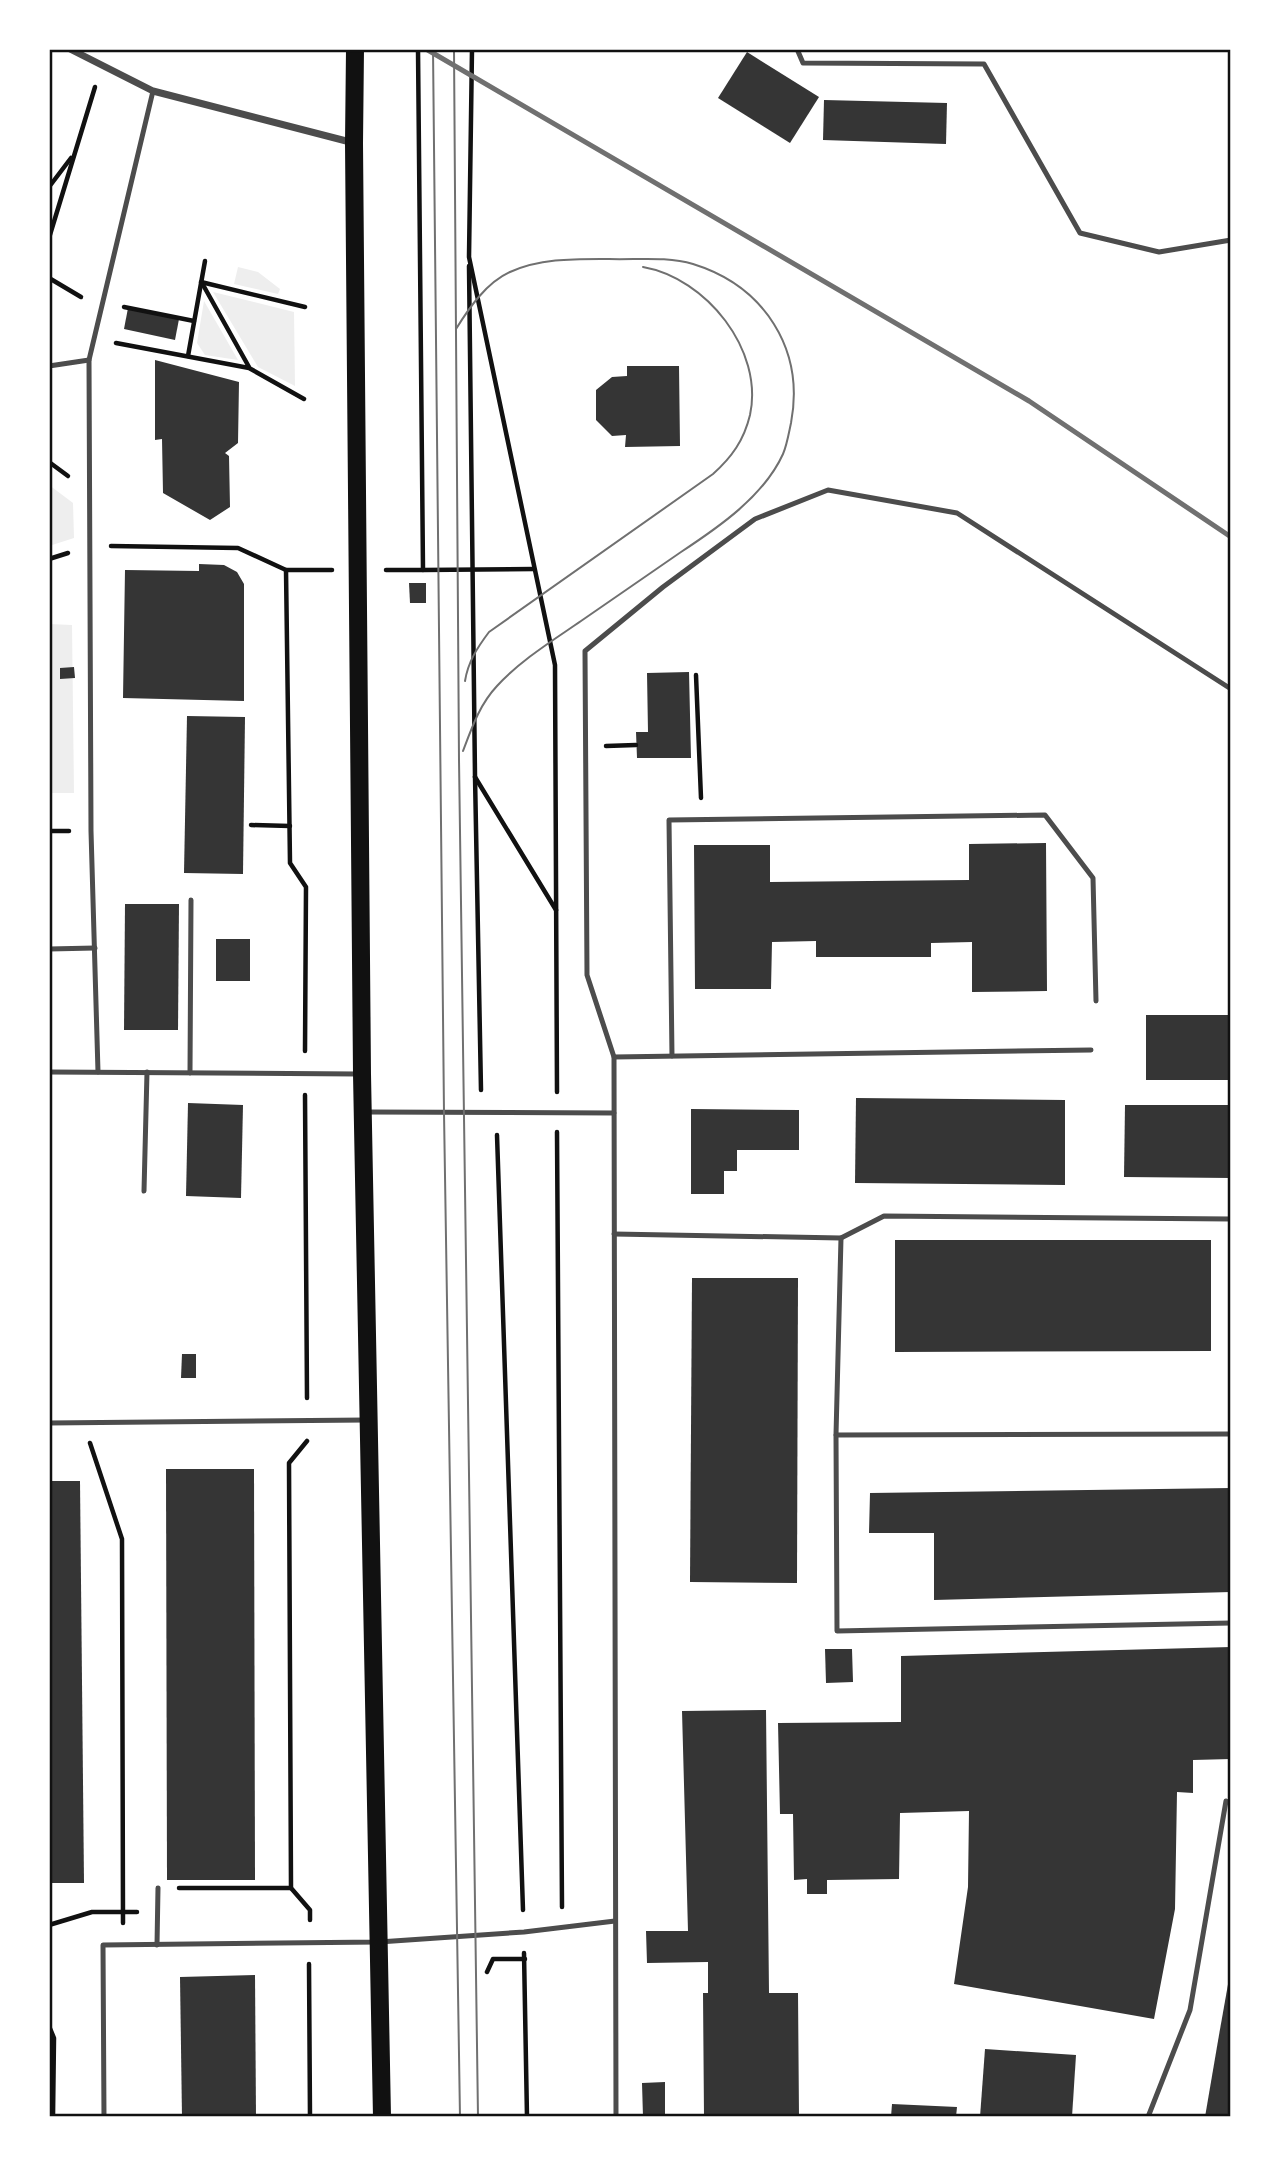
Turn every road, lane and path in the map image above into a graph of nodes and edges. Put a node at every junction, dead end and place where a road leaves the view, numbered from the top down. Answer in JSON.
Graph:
{"nodes":[{"id":1,"x":70,"y":49,"type":"edge"},
{"id":2,"x":355,"y":49,"type":"edge"},
{"id":3,"x":418,"y":49,"type":"edge"},
{"id":4,"x":472,"y":49,"type":"edge"},
{"id":5,"x":797,"y":49,"type":"edge"},
{"id":6,"x":101,"y":66,"type":"junction"},
{"id":7,"x":153,"y":91,"type":"junction"},
{"id":8,"x":354,"y":143,"type":"junction"},
{"id":9,"x":74,"y":155,"type":"junction"},
{"id":10,"x":49,"y":187,"type":"edge"},
{"id":11,"x":49,"y":238,"type":"edge"},
{"id":12,"x":1231,"y":240,"type":"edge"},
{"id":13,"x":469,"y":257,"type":"junction"},
{"id":14,"x":205,"y":261,"type":"dead end"},
{"id":15,"x":201,"y":282,"type":"junction"},
{"id":16,"x":305,"y":307,"type":"dead end"},
{"id":17,"x":94,"y":339,"type":"junction"},
{"id":18,"x":188,"y":356,"type":"junction"},
{"id":19,"x":89,"y":360,"type":"junction"},
{"id":20,"x":49,"y":366,"type":"edge"},
{"id":21,"x":249,"y":368,"type":"junction"},
{"id":22,"x":304,"y":399,"type":"dead end"},
{"id":23,"x":90,"y":546,"type":"junction"},
{"id":24,"x":49,"y":559,"type":"edge"},
{"id":25,"x":535,"y":569,"type":"junction"},
{"id":26,"x":286,"y":570,"type":"junction"},
{"id":27,"x":358,"y":570,"type":"junction"},
{"id":28,"x":423,"y":570,"type":"junction"},
{"id":29,"x":472,"y":570,"type":"junction"},
{"id":30,"x":696,"y":675,"type":"dead end"},
{"id":31,"x":1231,"y":689,"type":"edge"},
{"id":32,"x":636,"y":745,"type":"dead end"},
{"id":33,"x":586,"y":746,"type":"junction"},
{"id":34,"x":475,"y":776,"type":"junction"},
{"id":35,"x":702,"y":820,"type":"junction"},
{"id":36,"x":251,"y":825,"type":"dead end"},
{"id":37,"x":290,"y":826,"type":"junction"},
{"id":38,"x":191,"y":900,"type":"dead end"},
{"id":39,"x":556,"y":911,"type":"junction"},
{"id":40,"x":49,"y":948,"type":"edge"},
{"id":41,"x":95,"y":948,"type":"junction"},
{"id":42,"x":1096,"y":1001,"type":"dead end"},
{"id":43,"x":1091,"y":1050,"type":"dead end"},
{"id":44,"x":672,"y":1056,"type":"junction"},
{"id":45,"x":614,"y":1057,"type":"junction"},
{"id":46,"x":49,"y":1072,"type":"edge"},
{"id":47,"x":98,"y":1072,"type":"junction"},
{"id":48,"x":146,"y":1072,"type":"junction"},
{"id":49,"x":190,"y":1073,"type":"junction"},
{"id":50,"x":305,"y":1074,"type":"junction"},
{"id":51,"x":362,"y":1074,"type":"junction"},
{"id":52,"x":363,"y":1112,"type":"junction"},
{"id":53,"x":488,"y":1113,"type":"junction"},
{"id":54,"x":557,"y":1113,"type":"junction"},
{"id":55,"x":614,"y":1114,"type":"junction"},
{"id":56,"x":144,"y":1191,"type":"dead end"},
{"id":57,"x":1231,"y":1219,"type":"edge"},
{"id":58,"x":614,"y":1234,"type":"junction"},
{"id":59,"x":841,"y":1238,"type":"junction"},
{"id":60,"x":307,"y":1420,"type":"junction"},
{"id":61,"x":369,"y":1420,"type":"junction"},
{"id":62,"x":84,"y":1422,"type":"junction"},
{"id":63,"x":49,"y":1423,"type":"edge"},
{"id":64,"x":1231,"y":1434,"type":"edge"},
{"id":65,"x":836,"y":1435,"type":"junction"},
{"id":66,"x":1231,"y":1623,"type":"edge"},
{"id":67,"x":1226,"y":1801,"type":"dead end"},
{"id":68,"x":158,"y":1888,"type":"joint"},
{"id":69,"x":291,"y":1888,"type":"junction"},
{"id":70,"x":123,"y":1912,"type":"junction"},
{"id":71,"x":157,"y":1912,"type":"junction"},
{"id":72,"x":615,"y":1921,"type":"junction"},
{"id":73,"x":49,"y":1924,"type":"edge"},
{"id":74,"x":562,"y":1926,"type":"junction"},
{"id":75,"x":524,"y":1932,"type":"junction"},
{"id":76,"x":379,"y":1942,"type":"junction"},
{"id":77,"x":309,"y":1944,"type":"junction"},
{"id":78,"x":123,"y":1945,"type":"junction"},
{"id":79,"x":157,"y":1945,"type":"junction"},
{"id":80,"x":525,"y":1959,"type":"junction"},
{"id":81,"x":487,"y":1972,"type":"dead end"},
{"id":82,"x":49,"y":2026,"type":"edge"},
{"id":83,"x":51,"y":2075,"type":"edge"},
{"id":84,"x":53,"y":2117,"type":"edge"},
{"id":85,"x":104,"y":2117,"type":"edge"},
{"id":86,"x":310,"y":2117,"type":"edge"},
{"id":87,"x":382,"y":2117,"type":"edge"},
{"id":88,"x":527,"y":2117,"type":"edge"},
{"id":89,"x":616,"y":2117,"type":"edge"},
{"id":90,"x":1148,"y":2117,"type":"edge"}],
"edges":[{"from":1,"to":6,"type":"street"},
{"from":2,"to":8,"type":"main road"},
{"from":3,"to":28,"type":"path"},
{"from":4,"to":13,"type":"path"},
{"from":5,"to":12,"type":"lane"},
{"from":6,"to":7,"type":"street"},
{"from":6,"to":9,"type":"path"},
{"from":7,"to":8,"type":"street"},
{"from":7,"to":17,"type":"lane"},
{"from":8,"to":27,"type":"main road"},
{"from":9,"to":10,"type":"path"},
{"from":9,"to":11,"type":"path"},
{"from":13,"to":25,"type":"path"},
{"from":13,"to":29,"type":"path"},
{"from":14,"to":15,"type":"path"},
{"from":15,"to":16,"type":"path"},
{"from":15,"to":18,"type":"path"},
{"from":15,"to":21,"type":"path"},
{"from":17,"to":18,"type":"path"},
{"from":17,"to":19,"type":"lane"},
{"from":18,"to":21,"type":"path"},
{"from":19,"to":20,"type":"lane"},
{"from":19,"to":23,"type":"lane"},
{"from":21,"to":22,"type":"path"},
{"from":23,"to":24,"type":"path"},
{"from":23,"to":26,"type":"path"},
{"from":23,"to":41,"type":"lane"},
{"from":25,"to":29,"type":"path"},
{"from":25,"to":39,"type":"path"},
{"from":26,"to":27,"type":"path"},
{"from":26,"to":37,"type":"path"},
{"from":27,"to":28,"type":"path"},
{"from":27,"to":51,"type":"main road"},
{"from":28,"to":29,"type":"path"},
{"from":29,"to":34,"type":"path"},
{"from":30,"to":35,"type":"path"},
{"from":31,"to":33,"type":"lane"},
{"from":32,"to":33,"type":"path"},
{"from":33,"to":45,"type":"lane"},
{"from":34,"to":39,"type":"path"},
{"from":34,"to":53,"type":"path"},
{"from":35,"to":42,"type":"lane"},
{"from":35,"to":44,"type":"lane"},
{"from":36,"to":37,"type":"path"},
{"from":37,"to":50,"type":"path"},
{"from":38,"to":49,"type":"lane"},
{"from":39,"to":54,"type":"path"},
{"from":40,"to":41,"type":"lane"},
{"from":41,"to":47,"type":"lane"},
{"from":43,"to":44,"type":"lane"},
{"from":44,"to":45,"type":"lane"},
{"from":45,"to":55,"type":"lane"},
{"from":46,"to":47,"type":"lane"},
{"from":47,"to":48,"type":"lane"},
{"from":48,"to":49,"type":"lane"},
{"from":48,"to":56,"type":"lane"},
{"from":49,"to":50,"type":"lane"},
{"from":50,"to":51,"type":"lane"},
{"from":50,"to":60,"type":"path"},
{"from":51,"to":52,"type":"main road"},
{"from":52,"to":53,"type":"lane"},
{"from":52,"to":61,"type":"main road"},
{"from":53,"to":54,"type":"lane"},
{"from":53,"to":75,"type":"path"},
{"from":54,"to":55,"type":"lane"},
{"from":54,"to":74,"type":"path"},
{"from":55,"to":58,"type":"lane"},
{"from":57,"to":59,"type":"lane"},
{"from":58,"to":59,"type":"lane"},
{"from":58,"to":72,"type":"lane"},
{"from":59,"to":65,"type":"lane"},
{"from":60,"to":61,"type":"lane"},
{"from":60,"to":62,"type":"lane"},
{"from":60,"to":69,"type":"path"},
{"from":61,"to":76,"type":"main road"},
{"from":62,"to":63,"type":"lane"},
{"from":62,"to":70,"type":"path"},
{"from":64,"to":65,"type":"lane"},
{"from":65,"to":66,"type":"lane"},
{"from":67,"to":90,"type":"lane"},
{"from":68,"to":69,"type":"path"},
{"from":68,"to":71,"type":"lane"},
{"from":69,"to":77,"type":"path"},
{"from":70,"to":71,"type":"path"},
{"from":70,"to":73,"type":"path"},
{"from":70,"to":78,"type":"path"},
{"from":71,"to":79,"type":"lane"},
{"from":72,"to":74,"type":"lane"},
{"from":72,"to":89,"type":"lane"},
{"from":74,"to":75,"type":"lane"},
{"from":75,"to":76,"type":"lane"},
{"from":75,"to":80,"type":"path"},
{"from":76,"to":77,"type":"lane"},
{"from":76,"to":87,"type":"main road"},
{"from":77,"to":79,"type":"lane"},
{"from":77,"to":86,"type":"path"},
{"from":78,"to":79,"type":"lane"},
{"from":78,"to":85,"type":"lane"},
{"from":80,"to":81,"type":"path"},
{"from":80,"to":88,"type":"path"},
{"from":82,"to":83,"type":"path"},
{"from":83,"to":84,"type":"path"}]}
